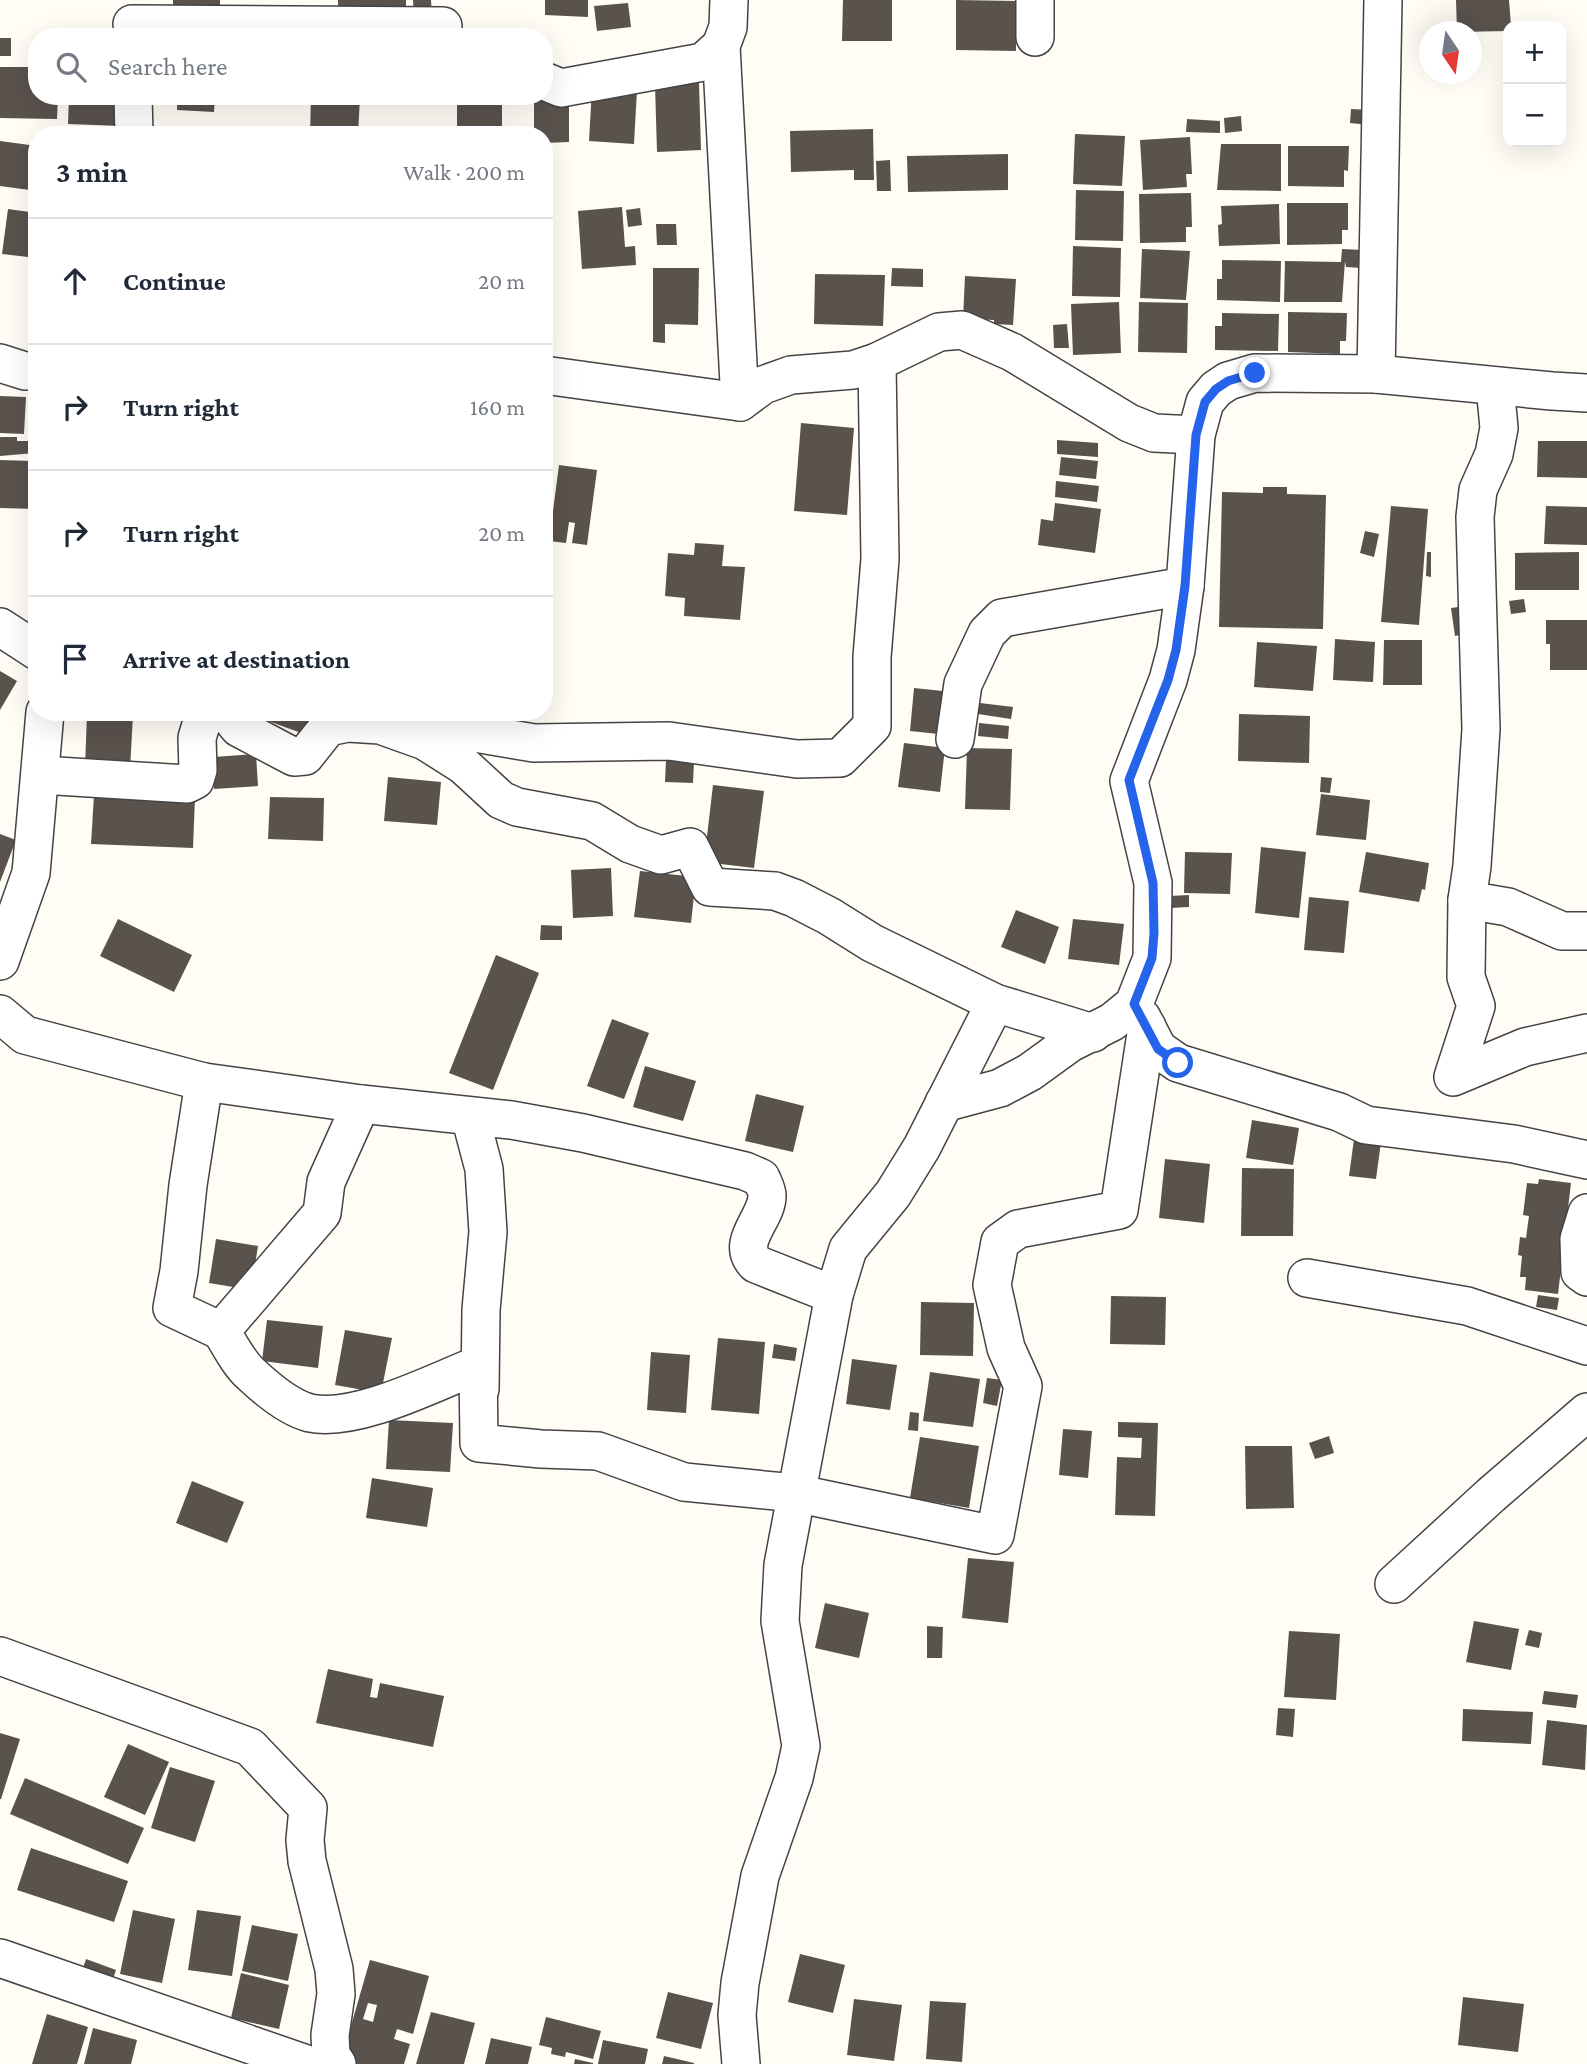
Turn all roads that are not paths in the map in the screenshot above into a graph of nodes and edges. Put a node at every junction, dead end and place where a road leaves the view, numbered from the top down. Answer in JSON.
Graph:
{"nodes":[{"id":1,"x":729,"y":0,"type":"edge"},
{"id":2,"x":1035,"y":0,"type":"edge"},
{"id":3,"x":1382,"y":0,"type":"edge"},
{"id":4,"x":133,"y":20,"type":"edge"},
{"id":5,"x":444,"y":21,"type":"edge"},
{"id":6,"x":1035,"y":37,"type":"dead end"},
{"id":7,"x":721,"y":46,"type":"junction"},
{"id":8,"x":553,"y":85,"type":"edge"},
{"id":9,"x":133,"y":105,"type":"edge"},
{"id":10,"x":134,"y":126,"type":"edge"},
{"id":11,"x":877,"y":362,"type":"junction"},
{"id":12,"x":0,"y":363,"type":"edge"},
{"id":13,"x":28,"y":371,"type":"edge"},
{"id":14,"x":1376,"y":374,"type":"junction"},
{"id":15,"x":553,"y":376,"type":"edge"},
{"id":16,"x":1495,"y":386,"type":"junction"},
{"id":17,"x":1587,"y":393,"type":"edge"},
{"id":18,"x":740,"y":402,"type":"junction"},
{"id":19,"x":1196,"y":435,"type":"junction"},
{"id":20,"x":1185,"y":586,"type":"junction"},
{"id":21,"x":0,"y":627,"type":"edge"},
{"id":22,"x":28,"y":646,"type":"edge"},
{"id":23,"x":44,"y":721,"type":"edge"},
{"id":24,"x":202,"y":721,"type":"edge"},
{"id":25,"x":233,"y":721,"type":"edge"},
{"id":26,"x":358,"y":721,"type":"edge"},
{"id":27,"x":381,"y":721,"type":"edge"},
{"id":28,"x":395,"y":721,"type":"edge"},
{"id":29,"x":955,"y":739,"type":"dead end"},
{"id":30,"x":41,"y":775,"type":"junction"},
{"id":31,"x":1467,"y":900,"type":"junction"},
{"id":32,"x":1587,"y":931,"type":"edge"},
{"id":33,"x":0,"y":961,"type":"edge"},
{"id":34,"x":995,"y":1003,"type":"junction"},
{"id":35,"x":0,"y":1014,"type":"edge"},
{"id":36,"x":1141,"y":1016,"type":"junction"},
{"id":37,"x":1093,"y":1032,"type":"junction"},
{"id":38,"x":1587,"y":1032,"type":"edge"},
{"id":39,"x":204,"y":1082,"type":"junction"},
{"id":40,"x":944,"y":1103,"type":"junction"},
{"id":41,"x":361,"y":1104,"type":"junction"},
{"id":42,"x":470,"y":1116,"type":"junction"},
{"id":43,"x":1587,"y":1160,"type":"edge"},
{"id":44,"x":1587,"y":1213,"type":"edge"},
{"id":45,"x":1587,"y":1277,"type":"edge"},
{"id":46,"x":1307,"y":1278,"type":"dead end"},
{"id":47,"x":834,"y":1295,"type":"junction"},
{"id":48,"x":221,"y":1331,"type":"junction"},
{"id":49,"x":1587,"y":1346,"type":"edge"},
{"id":50,"x":1587,"y":1412,"type":"edge"},
{"id":51,"x":479,"y":1443,"type":"junction"},
{"id":52,"x":795,"y":1493,"type":"junction"},
{"id":53,"x":1394,"y":1584,"type":"dead end"},
{"id":54,"x":0,"y":1656,"type":"edge"},
{"id":55,"x":0,"y":1958,"type":"edge"},
{"id":56,"x":306,"y":2064,"type":"edge"},
{"id":57,"x":337,"y":2064,"type":"edge"},
{"id":58,"x":741,"y":2064,"type":"edge"}],
"edges":[{"from":1,"to":7,"type":"street"},
{"from":2,"to":6,"type":"street"},
{"from":3,"to":14,"type":"street"},
{"from":4,"to":5,"type":"street"},
{"from":7,"to":8,"type":"street"},
{"from":7,"to":18,"type":"street"},
{"from":9,"to":10,"type":"street"},
{"from":11,"to":18,"type":"street"},
{"from":11,"to":19,"type":"street"},
{"from":11,"to":28,"type":"street"},
{"from":12,"to":13,"type":"street"},
{"from":14,"to":16,"type":"street"},
{"from":14,"to":19,"type":"street"},
{"from":15,"to":18,"type":"street"},
{"from":16,"to":17,"type":"street"},
{"from":16,"to":31,"type":"street"},
{"from":19,"to":20,"type":"street"},
{"from":20,"to":29,"type":"street"},
{"from":20,"to":36,"type":"street"},
{"from":21,"to":22,"type":"street"},
{"from":23,"to":30,"type":"street"},
{"from":24,"to":30,"type":"street"},
{"from":25,"to":26,"type":"street"},
{"from":27,"to":34,"type":"street"},
{"from":30,"to":33,"type":"street"},
{"from":31,"to":32,"type":"street"},
{"from":31,"to":38,"type":"street"},
{"from":34,"to":37,"type":"street"},
{"from":34,"to":40,"type":"street"},
{"from":35,"to":39,"type":"street"},
{"from":36,"to":37,"type":"street"},
{"from":36,"to":43,"type":"street"},
{"from":36,"to":52,"type":"street"},
{"from":37,"to":40,"type":"street"},
{"from":39,"to":41,"type":"street"},
{"from":39,"to":48,"type":"street"},
{"from":40,"to":47,"type":"street"},
{"from":41,"to":42,"type":"street"},
{"from":41,"to":48,"type":"street"},
{"from":42,"to":47,"type":"street"},
{"from":42,"to":51,"type":"street"},
{"from":44,"to":45,"type":"street"},
{"from":46,"to":49,"type":"street"},
{"from":47,"to":52,"type":"street"},
{"from":48,"to":51,"type":"street"},
{"from":50,"to":53,"type":"street"},
{"from":51,"to":52,"type":"street"},
{"from":52,"to":58,"type":"street"},
{"from":54,"to":57,"type":"street"},
{"from":55,"to":56,"type":"street"}]}
